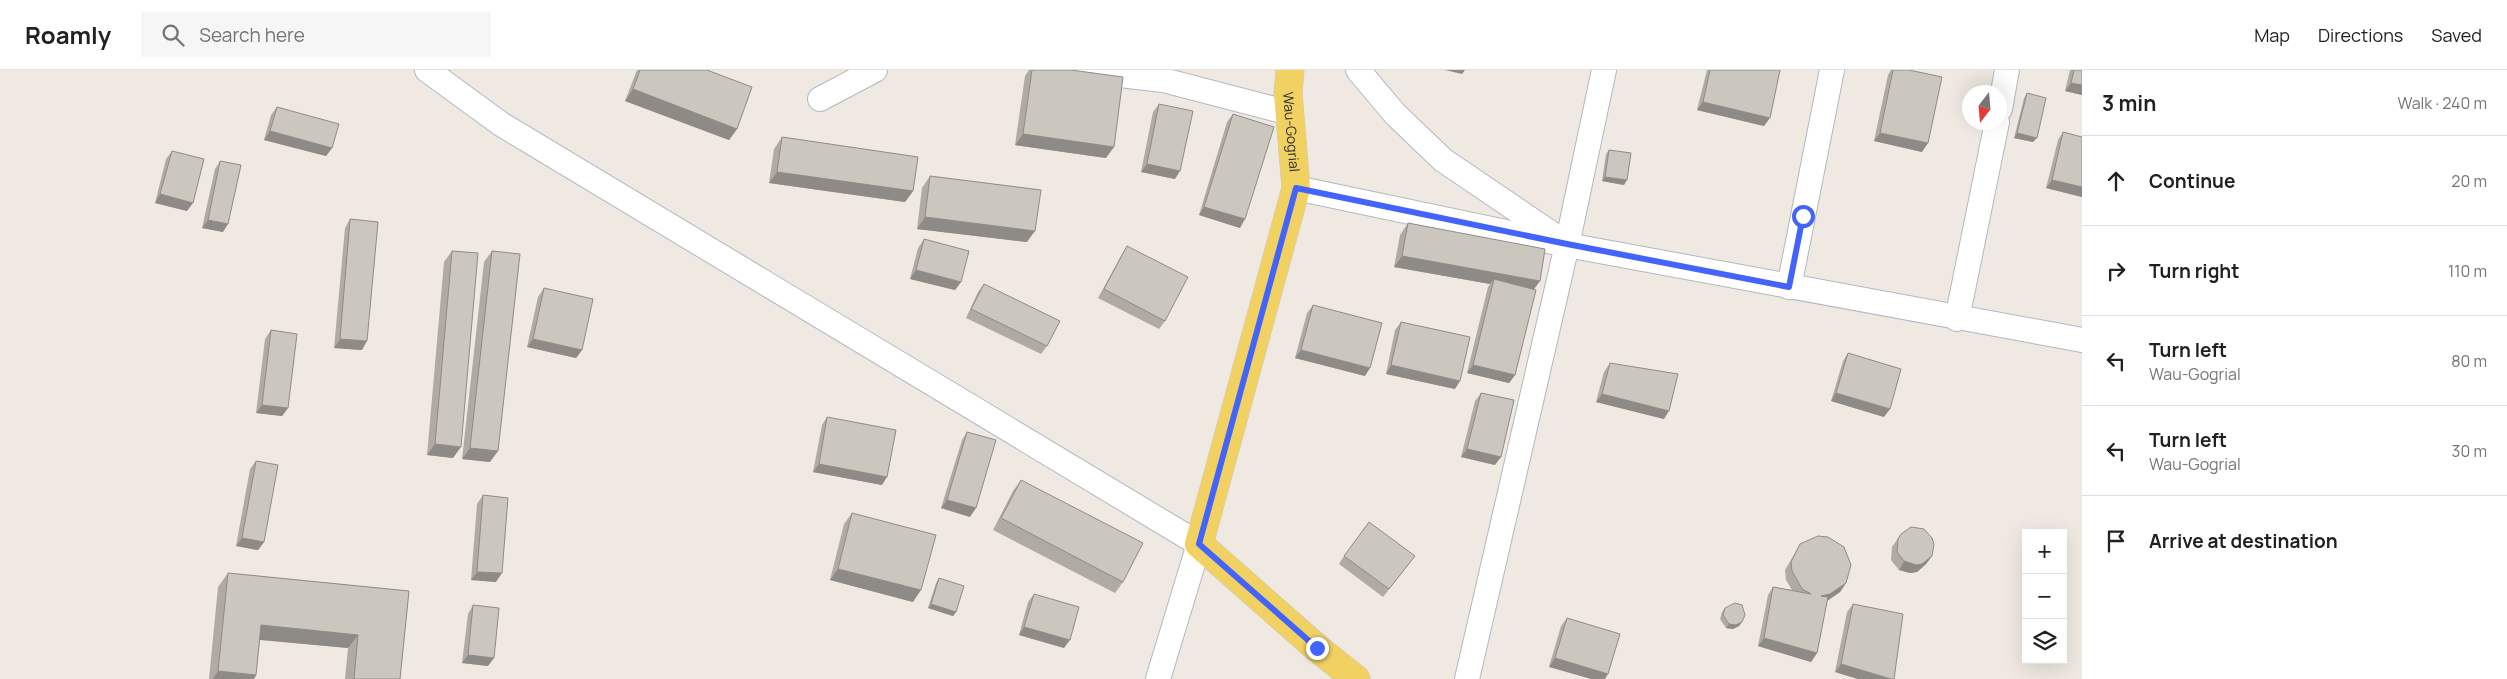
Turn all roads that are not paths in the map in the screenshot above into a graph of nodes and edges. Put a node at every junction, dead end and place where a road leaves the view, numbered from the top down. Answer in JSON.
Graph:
{"nodes":[{"id":1,"x":875,"y":70,"type":"edge"},
{"id":2,"x":1077,"y":70,"type":"edge"},
{"id":3,"x":1290,"y":70,"type":"edge"},
{"id":4,"x":1358,"y":70,"type":"edge"},
{"id":5,"x":1604,"y":70,"type":"edge"},
{"id":6,"x":1832,"y":70,"type":"edge"},
{"id":7,"x":2007,"y":70,"type":"edge"},
{"id":8,"x":434,"y":72,"type":"edge"},
{"id":9,"x":2004,"y":85,"type":"edge"},
{"id":10,"x":820,"y":99,"type":"dead end"},
{"id":11,"x":1290,"y":113,"type":"junction"},
{"id":12,"x":1995,"y":130,"type":"edge"},
{"id":13,"x":1296,"y":188,"type":"junction"},
{"id":14,"x":1567,"y":244,"type":"junction"},
{"id":15,"x":1789,"y":287,"type":"junction"},
{"id":16,"x":1957,"y":319,"type":"junction"},
{"id":17,"x":2082,"y":340,"type":"edge"},
{"id":18,"x":1199,"y":544,"type":"junction"},
{"id":19,"x":1158,"y":679,"type":"edge"},
{"id":20,"x":1356,"y":679,"type":"edge"},
{"id":21,"x":1467,"y":679,"type":"edge"}],
"edges":[{"from":1,"to":10,"type":"street"},
{"from":2,"to":11,"type":"street"},
{"from":3,"to":11,"type":"main road","name":"Wau-Gogrial"},
{"from":4,"to":14,"type":"street"},
{"from":5,"to":14,"type":"street"},
{"from":6,"to":15,"type":"street"},
{"from":7,"to":9,"type":"street"},
{"from":8,"to":18,"type":"street"},
{"from":11,"to":13,"type":"main road","name":"Wau-Gogrial"},
{"from":12,"to":16,"type":"street"},
{"from":13,"to":14,"type":"street"},
{"from":13,"to":18,"type":"main road","name":"Wau-Gogrial"},
{"from":14,"to":15,"type":"street"},
{"from":14,"to":21,"type":"street"},
{"from":15,"to":16,"type":"street"},
{"from":16,"to":17,"type":"street"},
{"from":18,"to":19,"type":"street"},
{"from":18,"to":20,"type":"main road"}]}
